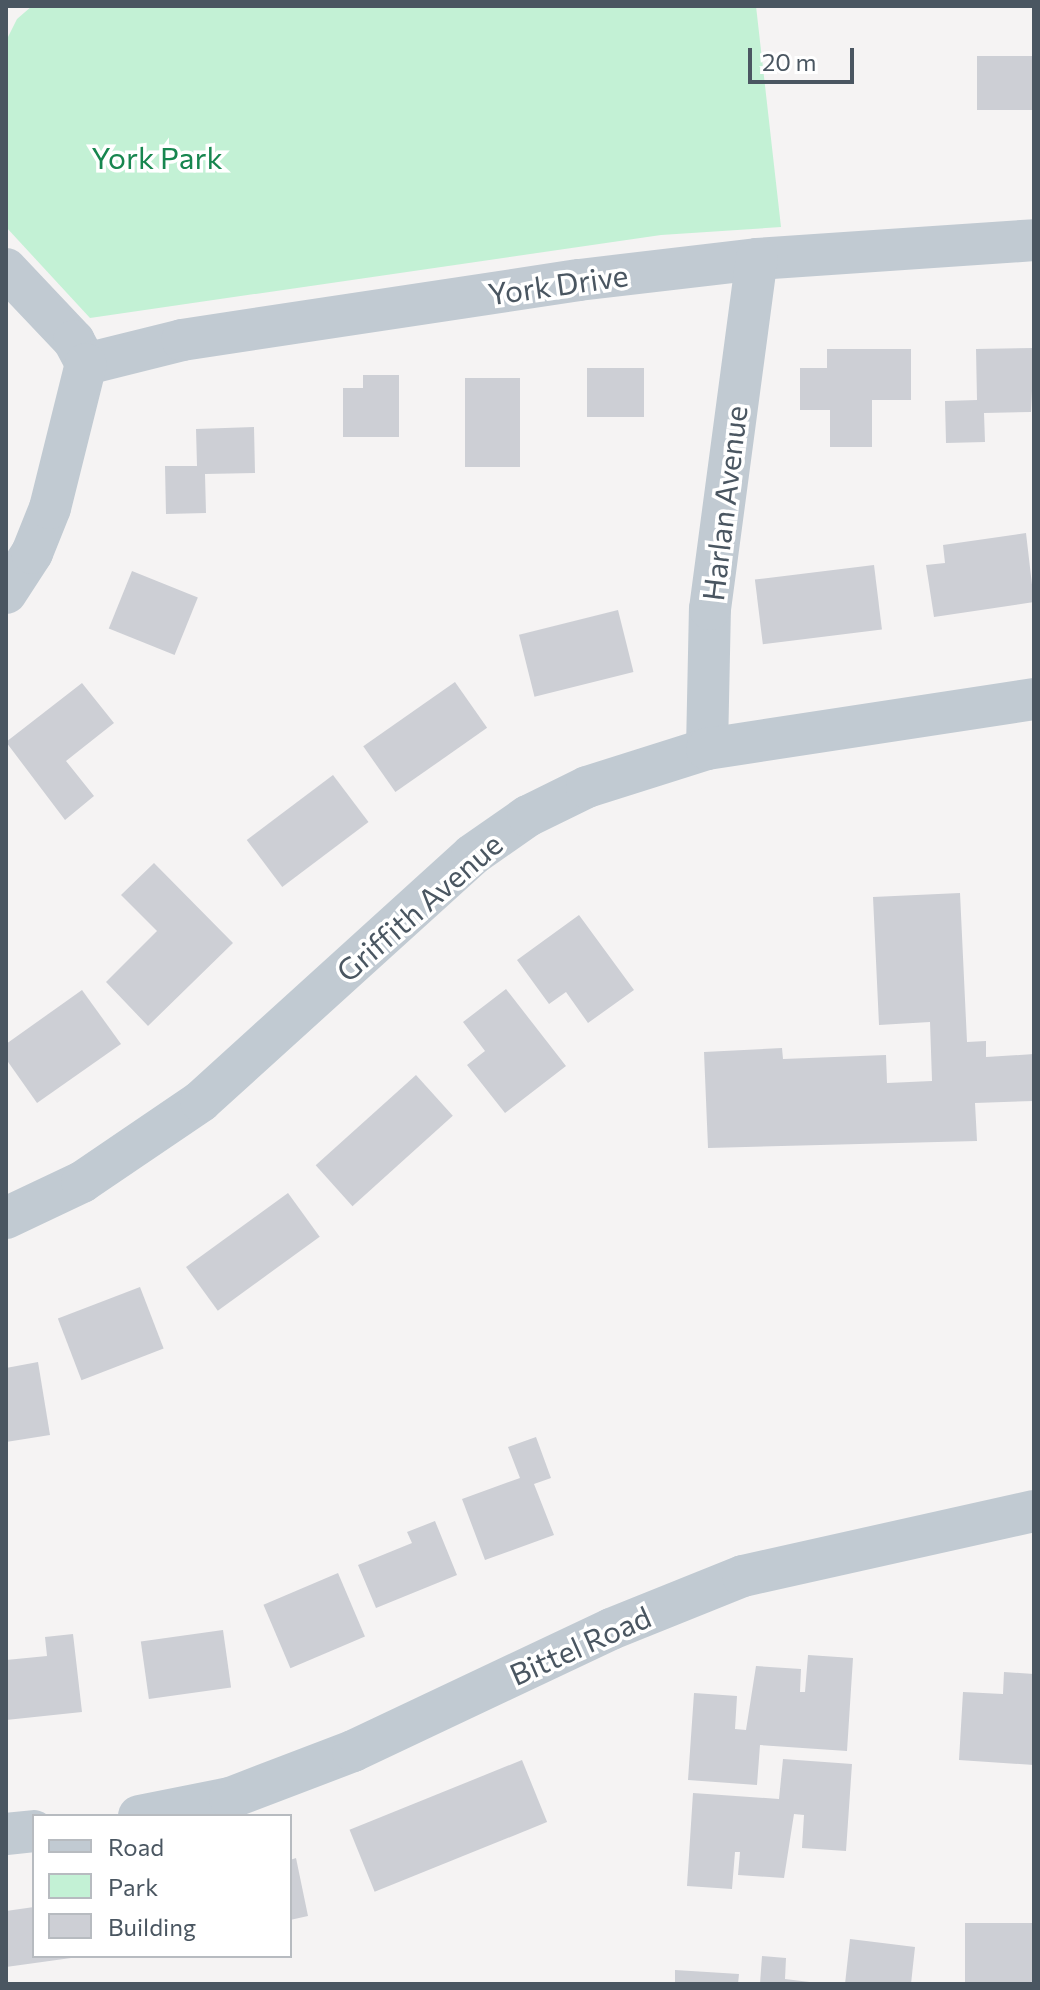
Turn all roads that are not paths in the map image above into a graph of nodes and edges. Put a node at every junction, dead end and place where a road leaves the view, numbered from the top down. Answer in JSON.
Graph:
{"nodes":[{"id":1,"x":1034,"y":240,"type":"edge"},
{"id":2,"x":757,"y":259,"type":"junction"},
{"id":3,"x":6,"y":269,"type":"edge"},
{"id":4,"x":86,"y":364,"type":"junction"},
{"id":5,"x":6,"y":593,"type":"edge"},
{"id":6,"x":1032,"y":710,"type":"edge"},
{"id":7,"x":707,"y":749,"type":"junction"},
{"id":8,"x":6,"y":1218,"type":"edge"},
{"id":9,"x":1034,"y":1511,"type":"edge"},
{"id":10,"x":149,"y":1814,"type":"edge"},
{"id":11,"x":32,"y":1831,"type":"edge"},
{"id":12,"x":6,"y":1834,"type":"edge"}],
"edges":[{"from":1,"to":2,"type":"street","name":"York Drive"},
{"from":2,"to":4,"type":"street","name":"York Drive"},
{"from":2,"to":7,"type":"street","name":"Harlan Avenue"},
{"from":3,"to":4,"type":"street"},
{"from":4,"to":5,"type":"street"},
{"from":6,"to":7,"type":"street","name":"Griffith Avenue"},
{"from":7,"to":8,"type":"street","name":"Griffith Avenue"},
{"from":9,"to":10,"type":"street","name":"Bittel Road"},
{"from":11,"to":12,"type":"street"}]}
